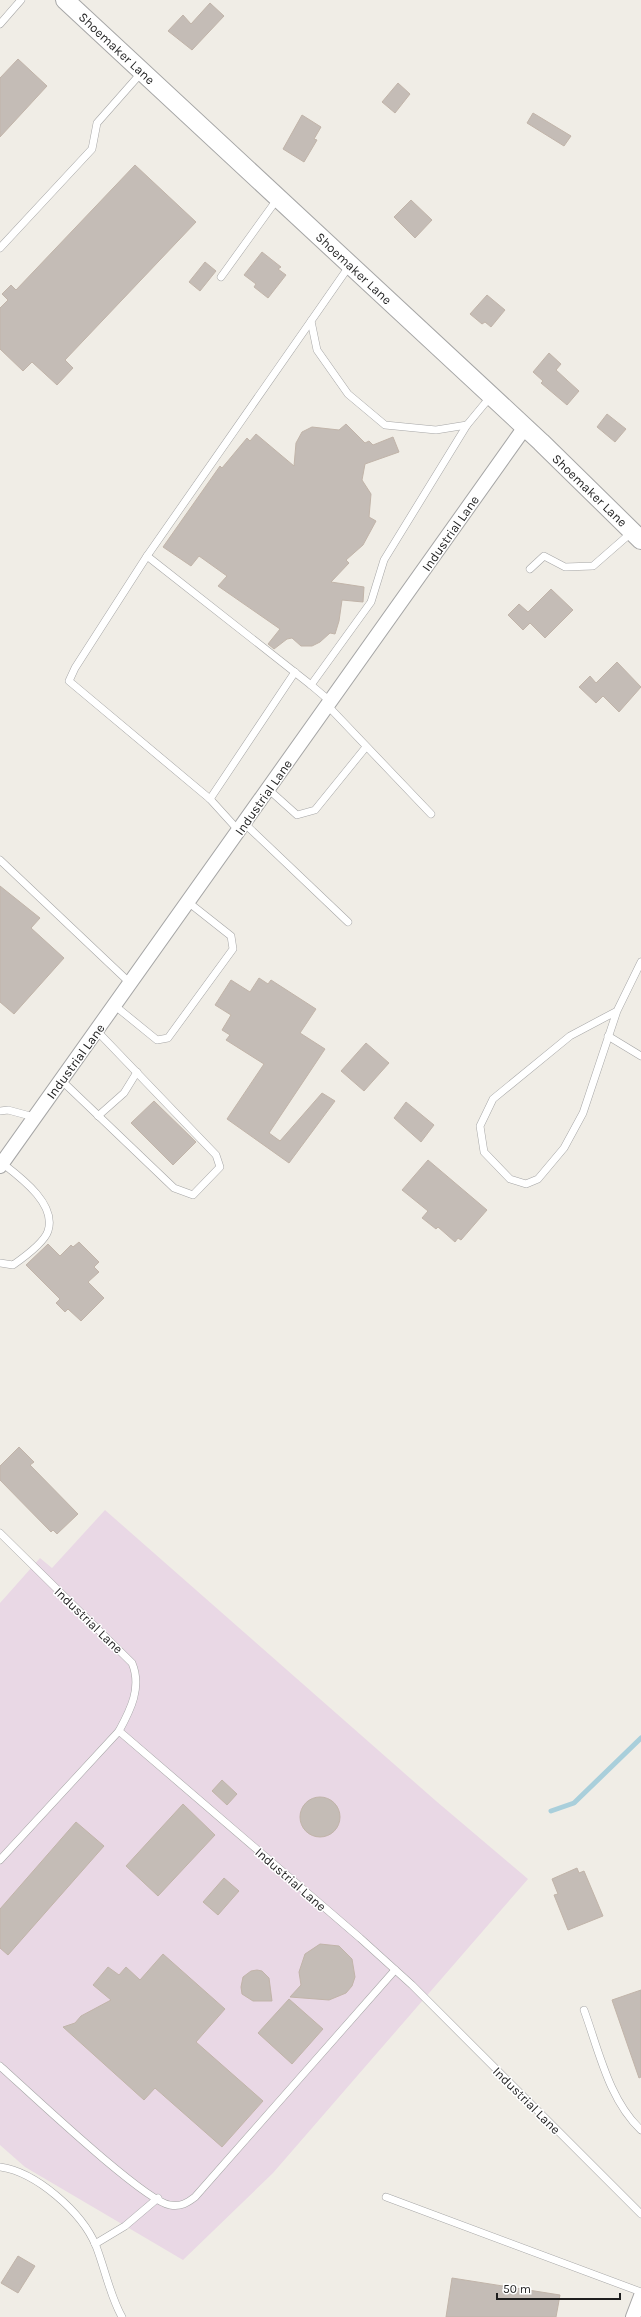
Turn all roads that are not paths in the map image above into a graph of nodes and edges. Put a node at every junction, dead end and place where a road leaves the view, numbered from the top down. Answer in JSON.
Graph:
{"nodes":[{"id":1,"x":21,"y":0,"type":"edge"},
{"id":2,"x":65,"y":0,"type":"edge"},
{"id":3,"x":0,"y":24,"type":"edge"},
{"id":4,"x":142,"y":72,"type":"junction"},
{"id":5,"x":278,"y":198,"type":"junction"},
{"id":6,"x":0,"y":248,"type":"edge"},
{"id":7,"x":350,"y":264,"type":"junction"},
{"id":8,"x":221,"y":277,"type":"dead end"},
{"id":9,"x":312,"y":321,"type":"junction"},
{"id":10,"x":491,"y":396,"type":"junction"},
{"id":11,"x":467,"y":425,"type":"junction"},
{"id":12,"x":525,"y":427,"type":"junction"},
{"id":13,"x":637,"y":536,"type":"edge"},
{"id":14,"x":147,"y":556,"type":"junction"},
{"id":15,"x":530,"y":569,"type":"dead end"},
{"id":16,"x":295,"y":672,"type":"junction"},
{"id":17,"x":311,"y":685,"type":"junction"},
{"id":18,"x":329,"y":704,"type":"junction"},
{"id":19,"x":366,"y":747,"type":"junction"},
{"id":20,"x":268,"y":789,"type":"junction"},
{"id":21,"x":210,"y":799,"type":"junction"},
{"id":22,"x":431,"y":814,"type":"dead end"},
{"id":23,"x":241,"y":827,"type":"junction"},
{"id":24,"x":0,"y":860,"type":"edge"},
{"id":25,"x":188,"y":902,"type":"junction"},
{"id":26,"x":348,"y":922,"type":"dead end"},
{"id":27,"x":641,"y":962,"type":"edge"},
{"id":28,"x":130,"y":983,"type":"junction"},
{"id":29,"x":114,"y":1005,"type":"junction"},
{"id":30,"x":617,"y":1011,"type":"junction"},
{"id":31,"x":96,"y":1030,"type":"junction"},
{"id":32,"x":608,"y":1036,"type":"junction"},
{"id":33,"x":641,"y":1056,"type":"edge"},
{"id":34,"x":136,"y":1072,"type":"junction"},
{"id":35,"x":61,"y":1080,"type":"junction"},
{"id":36,"x":0,"y":1112,"type":"edge"},
{"id":37,"x":98,"y":1116,"type":"junction"},
{"id":38,"x":34,"y":1117,"type":"junction"},
{"id":39,"x":1,"y":1165,"type":"edge"},
{"id":40,"x":0,"y":1263,"type":"edge"},
{"id":41,"x":0,"y":1533,"type":"edge"},
{"id":42,"x":119,"y":1731,"type":"junction"},
{"id":43,"x":0,"y":1860,"type":"edge"},
{"id":44,"x":395,"y":1970,"type":"junction"},
{"id":45,"x":584,"y":2010,"type":"dead end"},
{"id":46,"x":0,"y":2066,"type":"edge"},
{"id":47,"x":641,"y":2130,"type":"edge"},
{"id":48,"x":0,"y":2167,"type":"edge"},
{"id":49,"x":158,"y":2198,"type":"junction"},
{"id":50,"x":386,"y":2198,"type":"dead end"},
{"id":51,"x":641,"y":2214,"type":"edge"},
{"id":52,"x":95,"y":2244,"type":"junction"},
{"id":53,"x":641,"y":2292,"type":"edge"},
{"id":54,"x":641,"y":2296,"type":"edge"},
{"id":55,"x":122,"y":2317,"type":"edge"},
{"id":56,"x":633,"y":2317,"type":"edge"}],
"edges":[{"from":1,"to":3,"type":"lane"},
{"from":2,"to":4,"type":"street","name":"Shoemaker Lane"},
{"from":4,"to":5,"type":"street","name":"Shoemaker Lane"},
{"from":4,"to":6,"type":"lane"},
{"from":5,"to":7,"type":"street","name":"Shoemaker Lane"},
{"from":5,"to":8,"type":"lane"},
{"from":7,"to":9,"type":"lane"},
{"from":7,"to":10,"type":"street","name":"Shoemaker Lane"},
{"from":9,"to":11,"type":"lane"},
{"from":9,"to":14,"type":"lane"},
{"from":10,"to":11,"type":"lane"},
{"from":10,"to":12,"type":"street","name":"Shoemaker Lane"},
{"from":11,"to":17,"type":"lane"},
{"from":12,"to":13,"type":"street","name":"Shoemaker Lane"},
{"from":12,"to":18,"type":"street","name":"Industrial Lane"},
{"from":13,"to":15,"type":"lane"},
{"from":14,"to":16,"type":"lane"},
{"from":14,"to":21,"type":"lane"},
{"from":16,"to":17,"type":"lane"},
{"from":16,"to":21,"type":"lane"},
{"from":17,"to":18,"type":"lane"},
{"from":18,"to":19,"type":"lane"},
{"from":18,"to":20,"type":"street","name":"Industrial Lane"},
{"from":19,"to":20,"type":"lane"},
{"from":19,"to":22,"type":"lane"},
{"from":20,"to":23,"type":"street","name":"Industrial Lane"},
{"from":21,"to":23,"type":"lane"},
{"from":23,"to":25,"type":"street","name":"Industrial Lane"},
{"from":23,"to":26,"type":"lane"},
{"from":24,"to":28,"type":"lane"},
{"from":25,"to":28,"type":"street","name":"Industrial Lane"},
{"from":25,"to":29,"type":"lane"},
{"from":27,"to":30,"type":"lane"},
{"from":28,"to":29,"type":"street","name":"Industrial Lane"},
{"from":29,"to":31,"type":"street","name":"Industrial Lane"},
{"from":30,"to":32,"type":"lane"},
{"from":30,"to":32,"type":"lane"},
{"from":31,"to":34,"type":"lane"},
{"from":31,"to":35,"type":"street","name":"Industrial Lane"},
{"from":32,"to":33,"type":"lane"},
{"from":34,"to":37,"type":"lane"},
{"from":34,"to":37,"type":"lane"},
{"from":35,"to":37,"type":"lane"},
{"from":35,"to":38,"type":"street","name":"Industrial Lane"},
{"from":36,"to":38,"type":"lane"},
{"from":38,"to":39,"type":"street","name":"Industrial Lane"},
{"from":39,"to":40,"type":"lane"},
{"from":41,"to":42,"type":"lane","name":"Industrial Lane"},
{"from":42,"to":43,"type":"lane"},
{"from":42,"to":44,"type":"lane","name":"Industrial Lane"},
{"from":44,"to":49,"type":"lane"},
{"from":44,"to":51,"type":"lane","name":"Industrial Lane"},
{"from":45,"to":47,"type":"lane"},
{"from":46,"to":49,"type":"lane"},
{"from":48,"to":52,"type":"lane"},
{"from":49,"to":52,"type":"lane"},
{"from":50,"to":53,"type":"lane"},
{"from":52,"to":55,"type":"lane"},
{"from":54,"to":56,"type":"street"}]}
